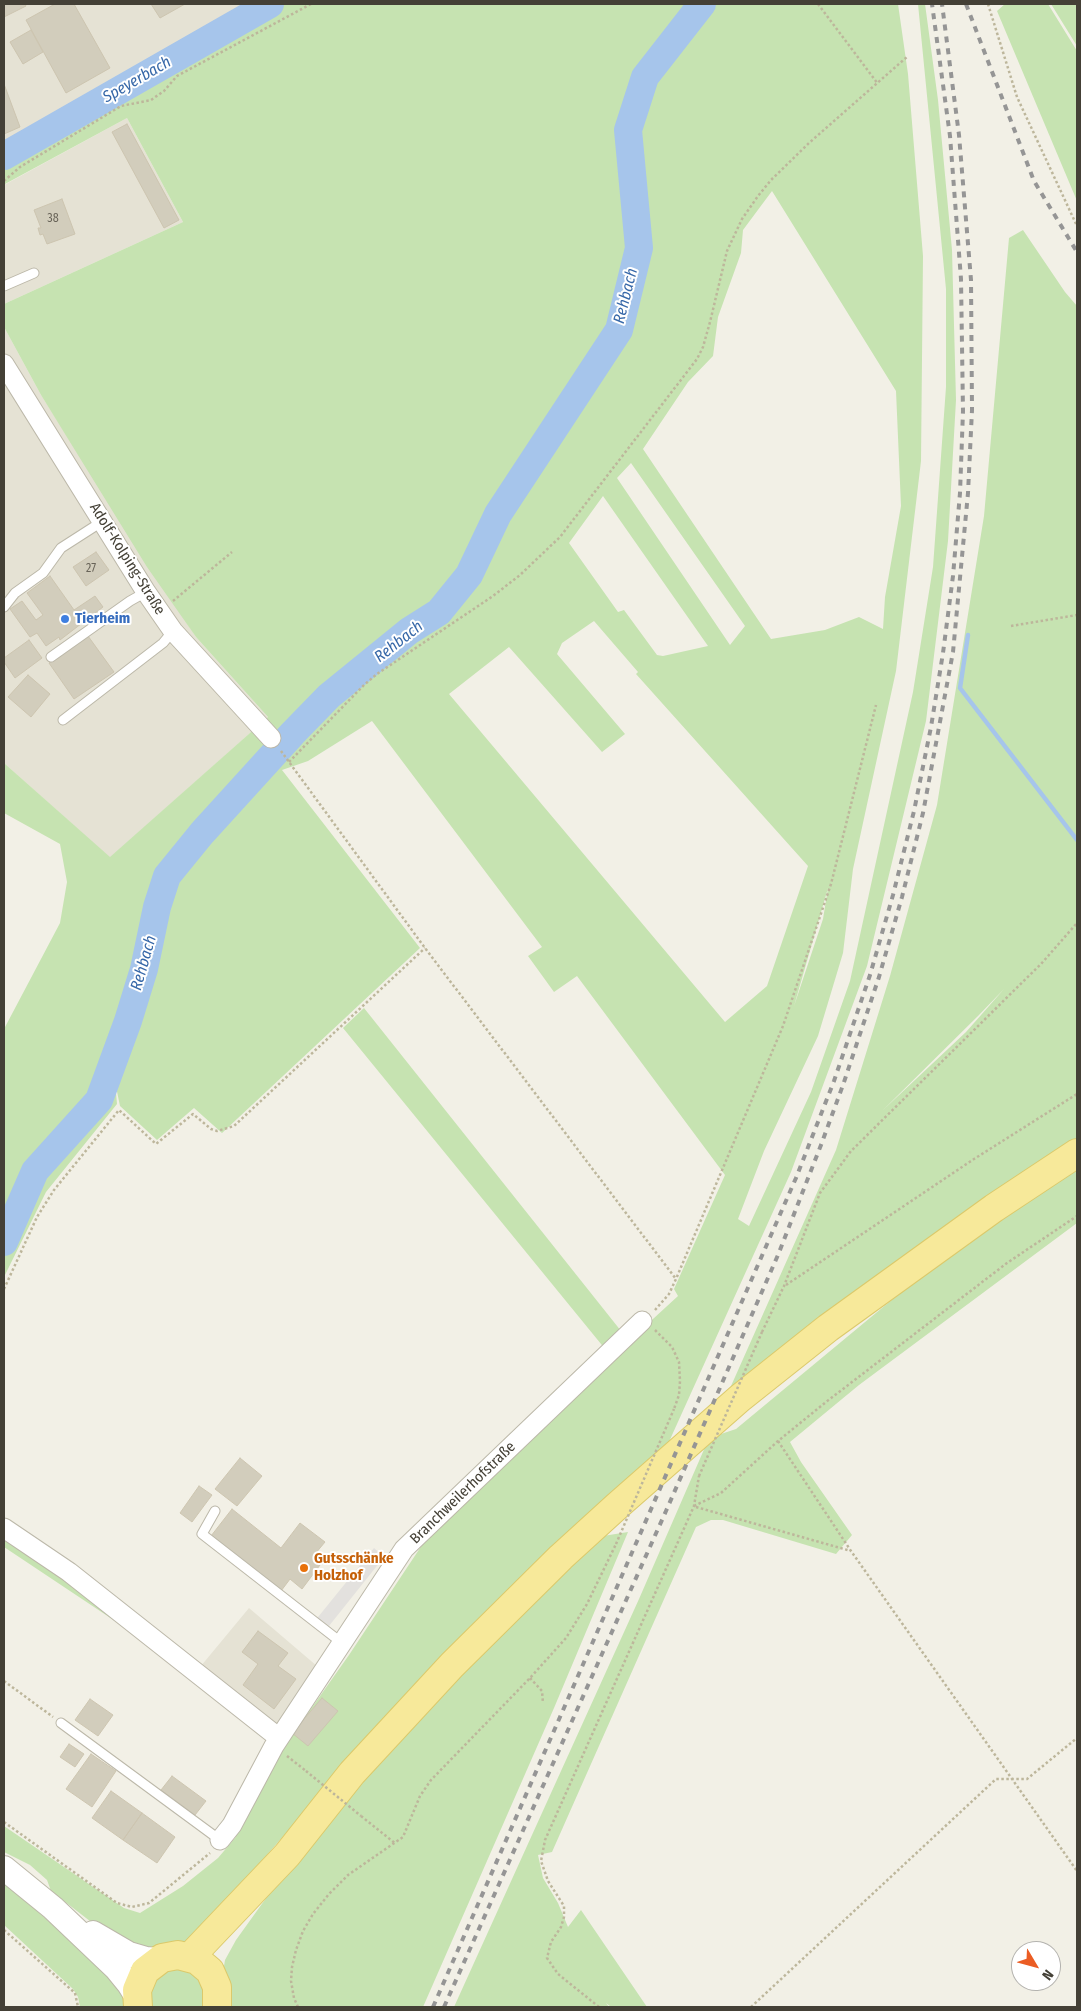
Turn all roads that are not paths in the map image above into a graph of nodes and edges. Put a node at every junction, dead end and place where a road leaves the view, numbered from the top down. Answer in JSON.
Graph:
{"nodes":[{"id":1,"x":34,"y":273,"type":"dead end"},
{"id":2,"x":4,"y":286,"type":"edge"},
{"id":3,"x":4,"y":364,"type":"edge"},
{"id":4,"x":103,"y":520,"type":"junction"},
{"id":5,"x":146,"y":592,"type":"junction"},
{"id":6,"x":4,"y":607,"type":"edge"},
{"id":7,"x":173,"y":631,"type":"junction"},
{"id":8,"x":51,"y":657,"type":"dead end"},
{"id":9,"x":62,"y":720,"type":"dead end"},
{"id":10,"x":271,"y":738,"type":"dead end"},
{"id":11,"x":1077,"y":1153,"type":"edge"},
{"id":12,"x":642,"y":1322,"type":"road end"},
{"id":13,"x":215,"y":1511,"type":"dead end"},
{"id":14,"x":4,"y":1528,"type":"edge"},
{"id":15,"x":342,"y":1643,"type":"junction"},
{"id":16,"x":62,"y":1723,"type":"road end"},
{"id":17,"x":276,"y":1742,"type":"junction"},
{"id":18,"x":220,"y":1840,"type":"joint"},
{"id":19,"x":287,"y":1855,"type":"junction"},
{"id":20,"x":4,"y":1868,"type":"edge"},
{"id":21,"x":53,"y":1908,"type":"junction"},
{"id":22,"x":190,"y":1957,"type":"junction"},
{"id":23,"x":158,"y":1960,"type":"junction"},
{"id":24,"x":212,"y":1974,"type":"junction"},
{"id":25,"x":138,"y":2002,"type":"edge"},
{"id":26,"x":217,"y":2007,"type":"edge"}],
"edges":[{"from":1,"to":2,"type":"lane"},
{"from":3,"to":4,"type":"street","name":"Adolf-Kolping-Straße"},
{"from":4,"to":5,"type":"street","name":"Adolf-Kolping-Straße"},
{"from":4,"to":6,"type":"lane"},
{"from":5,"to":7,"type":"street","name":"Adolf-Kolping-Straße"},
{"from":5,"to":8,"type":"lane"},
{"from":7,"to":9,"type":"lane"},
{"from":7,"to":10,"type":"street","name":"Adolf-Kolping-Straße"},
{"from":11,"to":19,"type":"main road"},
{"from":12,"to":15,"type":"street","name":"Branchweilerhofstraße"},
{"from":13,"to":15,"type":"lane"},
{"from":14,"to":17,"type":"street"},
{"from":15,"to":17,"type":"street","name":"Branchweilerhofstraße"},
{"from":16,"to":18,"type":"lane"},
{"from":17,"to":18,"type":"street","name":"Branchweilerhofstraße"},
{"from":19,"to":22,"type":"main road"},
{"from":19,"to":24,"type":"main road"},
{"from":20,"to":21,"type":"street"},
{"from":21,"to":23,"type":"street"},
{"from":21,"to":25,"type":"street"},
{"from":22,"to":23,"type":"main road"},
{"from":22,"to":24,"type":"main road"},
{"from":23,"to":25,"type":"main road"},
{"from":24,"to":26,"type":"main road"}]}
